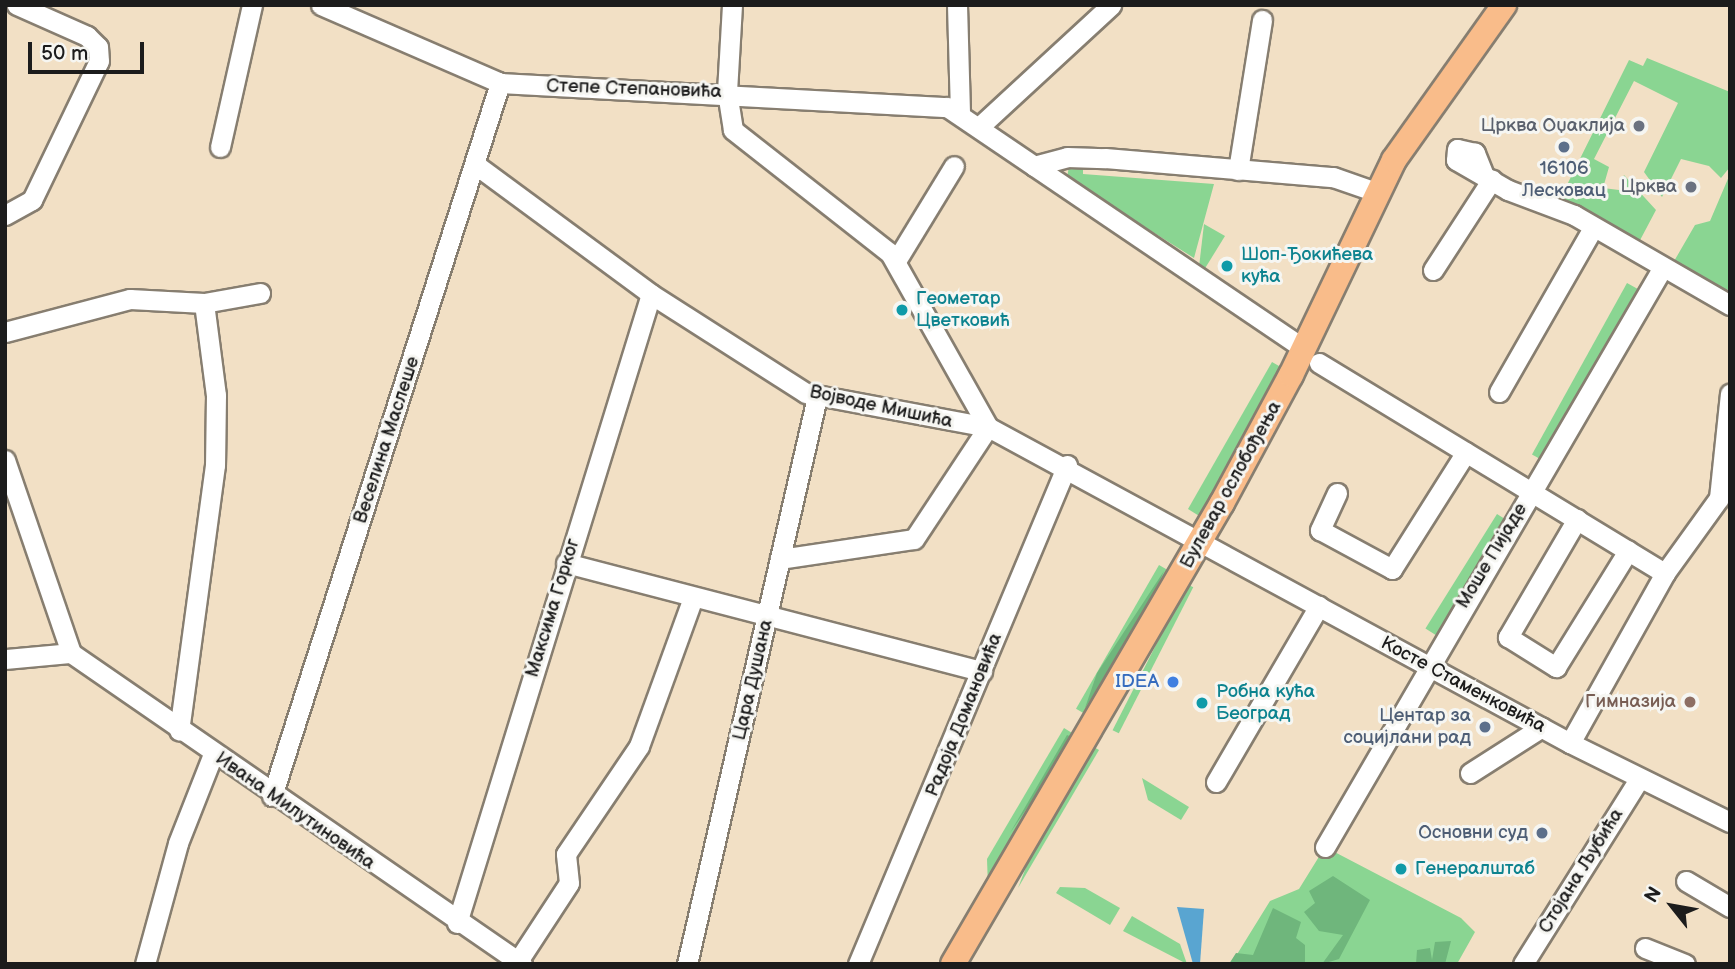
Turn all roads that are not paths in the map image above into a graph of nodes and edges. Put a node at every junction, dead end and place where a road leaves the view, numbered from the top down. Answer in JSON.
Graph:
{"nodes":[{"id":1,"x":17,"y":5,"type":"edge"},
{"id":2,"x":252,"y":5,"type":"edge"},
{"id":3,"x":321,"y":5,"type":"edge"},
{"id":4,"x":732,"y":5,"type":"edge"},
{"id":5,"x":957,"y":5,"type":"edge"},
{"id":6,"x":1111,"y":5,"type":"edge"},
{"id":7,"x":1504,"y":5,"type":"edge"},
{"id":8,"x":363,"y":14,"type":"edge"},
{"id":9,"x":1262,"y":19,"type":"dead end"},
{"id":10,"x":500,"y":83,"type":"junction"},
{"id":11,"x":727,"y":92,"type":"junction"},
{"id":12,"x":960,"y":114,"type":"junction"},
{"id":13,"x":979,"y":127,"type":"junction"},
{"id":14,"x":220,"y":147,"type":"dead end"},
{"id":15,"x":476,"y":165,"type":"junction"},
{"id":16,"x":954,"y":166,"type":"dead end"},
{"id":17,"x":1034,"y":166,"type":"junction"},
{"id":18,"x":1238,"y":170,"type":"junction"},
{"id":19,"x":1376,"y":192,"type":"junction"},
{"id":20,"x":5,"y":215,"type":"edge"},
{"id":21,"x":1593,"y":228,"type":"junction"},
{"id":22,"x":896,"y":261,"type":"junction"},
{"id":23,"x":1662,"y":267,"type":"junction"},
{"id":24,"x":1433,"y":270,"type":"dead end"},
{"id":25,"x":260,"y":293,"type":"dead end"},
{"id":26,"x":651,"y":293,"type":"junction"},
{"id":27,"x":204,"y":303,"type":"junction"},
{"id":28,"x":1730,"y":305,"type":"edge"},
{"id":29,"x":5,"y":332,"type":"edge"},
{"id":30,"x":1311,"y":356,"type":"junction"},
{"id":31,"x":1499,"y":392,"type":"dead end"},
{"id":32,"x":1730,"y":394,"type":"edge"},
{"id":33,"x":817,"y":397,"type":"junction"},
{"id":34,"x":988,"y":427,"type":"junction"},
{"id":35,"x":1466,"y":452,"type":"junction"},
{"id":36,"x":5,"y":460,"type":"edge"},
{"id":37,"x":1067,"y":465,"type":"junction"},
{"id":38,"x":1531,"y":491,"type":"junction"},
{"id":39,"x":1337,"y":493,"type":"dead end"},
{"id":40,"x":1724,"y":500,"type":"edge"},
{"id":41,"x":1577,"y":519,"type":"junction"},
{"id":42,"x":1201,"y":540,"type":"junction"},
{"id":43,"x":1628,"y":551,"type":"junction"},
{"id":44,"x":780,"y":559,"type":"junction"},
{"id":45,"x":566,"y":563,"type":"junction"},
{"id":46,"x":1665,"y":573,"type":"junction"},
{"id":47,"x":694,"y":598,"type":"junction"},
{"id":48,"x":1319,"y":606,"type":"junction"},
{"id":49,"x":768,"y":618,"type":"junction"},
{"id":50,"x":71,"y":653,"type":"junction"},
{"id":51,"x":5,"y":659,"type":"edge"},
{"id":52,"x":1426,"y":666,"type":"junction"},
{"id":53,"x":982,"y":671,"type":"junction"},
{"id":54,"x":1542,"y":727,"type":"junction"},
{"id":55,"x":179,"y":731,"type":"junction"},
{"id":56,"x":1570,"y":743,"type":"junction"},
{"id":57,"x":213,"y":754,"type":"junction"},
{"id":58,"x":1470,"y":773,"type":"dead end"},
{"id":59,"x":1639,"y":779,"type":"junction"},
{"id":60,"x":1216,"y":782,"type":"dead end"},
{"id":61,"x":272,"y":796,"type":"junction"},
{"id":62,"x":1730,"y":822,"type":"edge"},
{"id":63,"x":1325,"y":847,"type":"dead end"},
{"id":64,"x":1686,"y":881,"type":"dead end"},
{"id":65,"x":1730,"y":907,"type":"edge"},
{"id":66,"x":457,"y":923,"type":"junction"},
{"id":67,"x":1645,"y":948,"type":"dead end"},
{"id":68,"x":520,"y":962,"type":"edge"},
{"id":69,"x":954,"y":963,"type":"edge"},
{"id":70,"x":145,"y":964,"type":"edge"},
{"id":71,"x":687,"y":964,"type":"edge"},
{"id":72,"x":858,"y":964,"type":"edge"},
{"id":73,"x":1523,"y":964,"type":"edge"},
{"id":74,"x":1685,"y":964,"type":"edge"}],
"edges":[{"from":1,"to":20,"type":"street"},
{"from":2,"to":14,"type":"street"},
{"from":3,"to":8,"type":"street","name":"Степе Степановића"},
{"from":4,"to":11,"type":"street"},
{"from":5,"to":12,"type":"street"},
{"from":6,"to":13,"type":"street"},
{"from":7,"to":19,"type":"main road","name":"Булевар ослобођења"},
{"from":8,"to":10,"type":"street","name":"Степе Степановића"},
{"from":9,"to":18,"type":"street"},
{"from":10,"to":11,"type":"street","name":"Степе Степановића"},
{"from":10,"to":15,"type":"street","name":"Веселина Маслеше"},
{"from":11,"to":12,"type":"street","name":"Степе Степановића"},
{"from":11,"to":22,"type":"street"},
{"from":12,"to":13,"type":"street","name":"Степе Степановића"},
{"from":13,"to":17,"type":"street","name":"Степе Степановића"},
{"from":15,"to":26,"type":"street","name":"Војводе Мишића"},
{"from":15,"to":61,"type":"street","name":"Веселина Маслеше"},
{"from":16,"to":22,"type":"street"},
{"from":17,"to":18,"type":"street"},
{"from":17,"to":30,"type":"street","name":"Степе Степановића"},
{"from":18,"to":19,"type":"street"},
{"from":19,"to":30,"type":"main road","name":"Булевар ослобођења"},
{"from":21,"to":23,"type":"street"},
{"from":21,"to":24,"type":"street"},
{"from":21,"to":31,"type":"street"},
{"from":22,"to":34,"type":"street"},
{"from":23,"to":28,"type":"street"},
{"from":23,"to":38,"type":"street","name":"Моше Пијаде"},
{"from":25,"to":27,"type":"street"},
{"from":26,"to":33,"type":"street","name":"Војводе Мишића"},
{"from":26,"to":45,"type":"street","name":"Максима Горког"},
{"from":27,"to":29,"type":"street"},
{"from":27,"to":55,"type":"street"},
{"from":30,"to":35,"type":"street","name":"Степе Степановића"},
{"from":30,"to":42,"type":"main road","name":"Булевар ослобођења"},
{"from":32,"to":40,"type":"street"},
{"from":33,"to":34,"type":"street","name":"Војводе Мишића"},
{"from":33,"to":44,"type":"street","name":"Цара Душана"},
{"from":34,"to":37,"type":"street","name":"Војводе Мишића"},
{"from":34,"to":44,"type":"street"},
{"from":35,"to":38,"type":"street","name":"Степе Степановића"},
{"from":35,"to":39,"type":"street"},
{"from":36,"to":50,"type":"street"},
{"from":37,"to":42,"type":"street","name":"Војводе Мишића"},
{"from":37,"to":53,"type":"street","name":"Радоја Домановића"},
{"from":38,"to":41,"type":"street","name":"Степе Степановића"},
{"from":38,"to":52,"type":"street","name":"Моше Пијаде"},
{"from":40,"to":46,"type":"street"},
{"from":41,"to":43,"type":"street","name":"Степе Степановића"},
{"from":41,"to":43,"type":"street"},
{"from":42,"to":48,"type":"street","name":"Косте Стаменковића"},
{"from":42,"to":69,"type":"main road","name":"Булевар ослобођења"},
{"from":43,"to":46,"type":"street","name":"Степе Степановића"},
{"from":44,"to":49,"type":"street","name":"Цара Душана"},
{"from":45,"to":47,"type":"street"},
{"from":45,"to":66,"type":"street","name":"Максима Горког"},
{"from":46,"to":56,"type":"street"},
{"from":47,"to":49,"type":"street"},
{"from":47,"to":68,"type":"street"},
{"from":48,"to":52,"type":"street","name":"Косте Стаменковића"},
{"from":48,"to":60,"type":"street"},
{"from":49,"to":53,"type":"street"},
{"from":49,"to":71,"type":"street","name":"Цара Душана"},
{"from":50,"to":51,"type":"street"},
{"from":50,"to":55,"type":"street","name":"Ивана Милутиновића"},
{"from":52,"to":54,"type":"street","name":"Косте Стаменковића"},
{"from":52,"to":63,"type":"street","name":"Моше Пијаде"},
{"from":53,"to":72,"type":"street","name":"Радоја Домановића"},
{"from":54,"to":56,"type":"street","name":"Косте Стаменковића"},
{"from":54,"to":58,"type":"street"},
{"from":55,"to":57,"type":"street","name":"Ивана Милутиновића"},
{"from":56,"to":59,"type":"street","name":"Косте Стаменковића"},
{"from":57,"to":61,"type":"street","name":"Ивана Милутиновића"},
{"from":57,"to":70,"type":"street"},
{"from":59,"to":62,"type":"street","name":"Косте Стаменковића"},
{"from":59,"to":73,"type":"street","name":"Стојана Љубића"},
{"from":61,"to":66,"type":"street","name":"Ивана Милутиновића"},
{"from":64,"to":65,"type":"street"},
{"from":66,"to":68,"type":"street","name":"Ивана Милутиновића"},
{"from":67,"to":74,"type":"street"}]}
